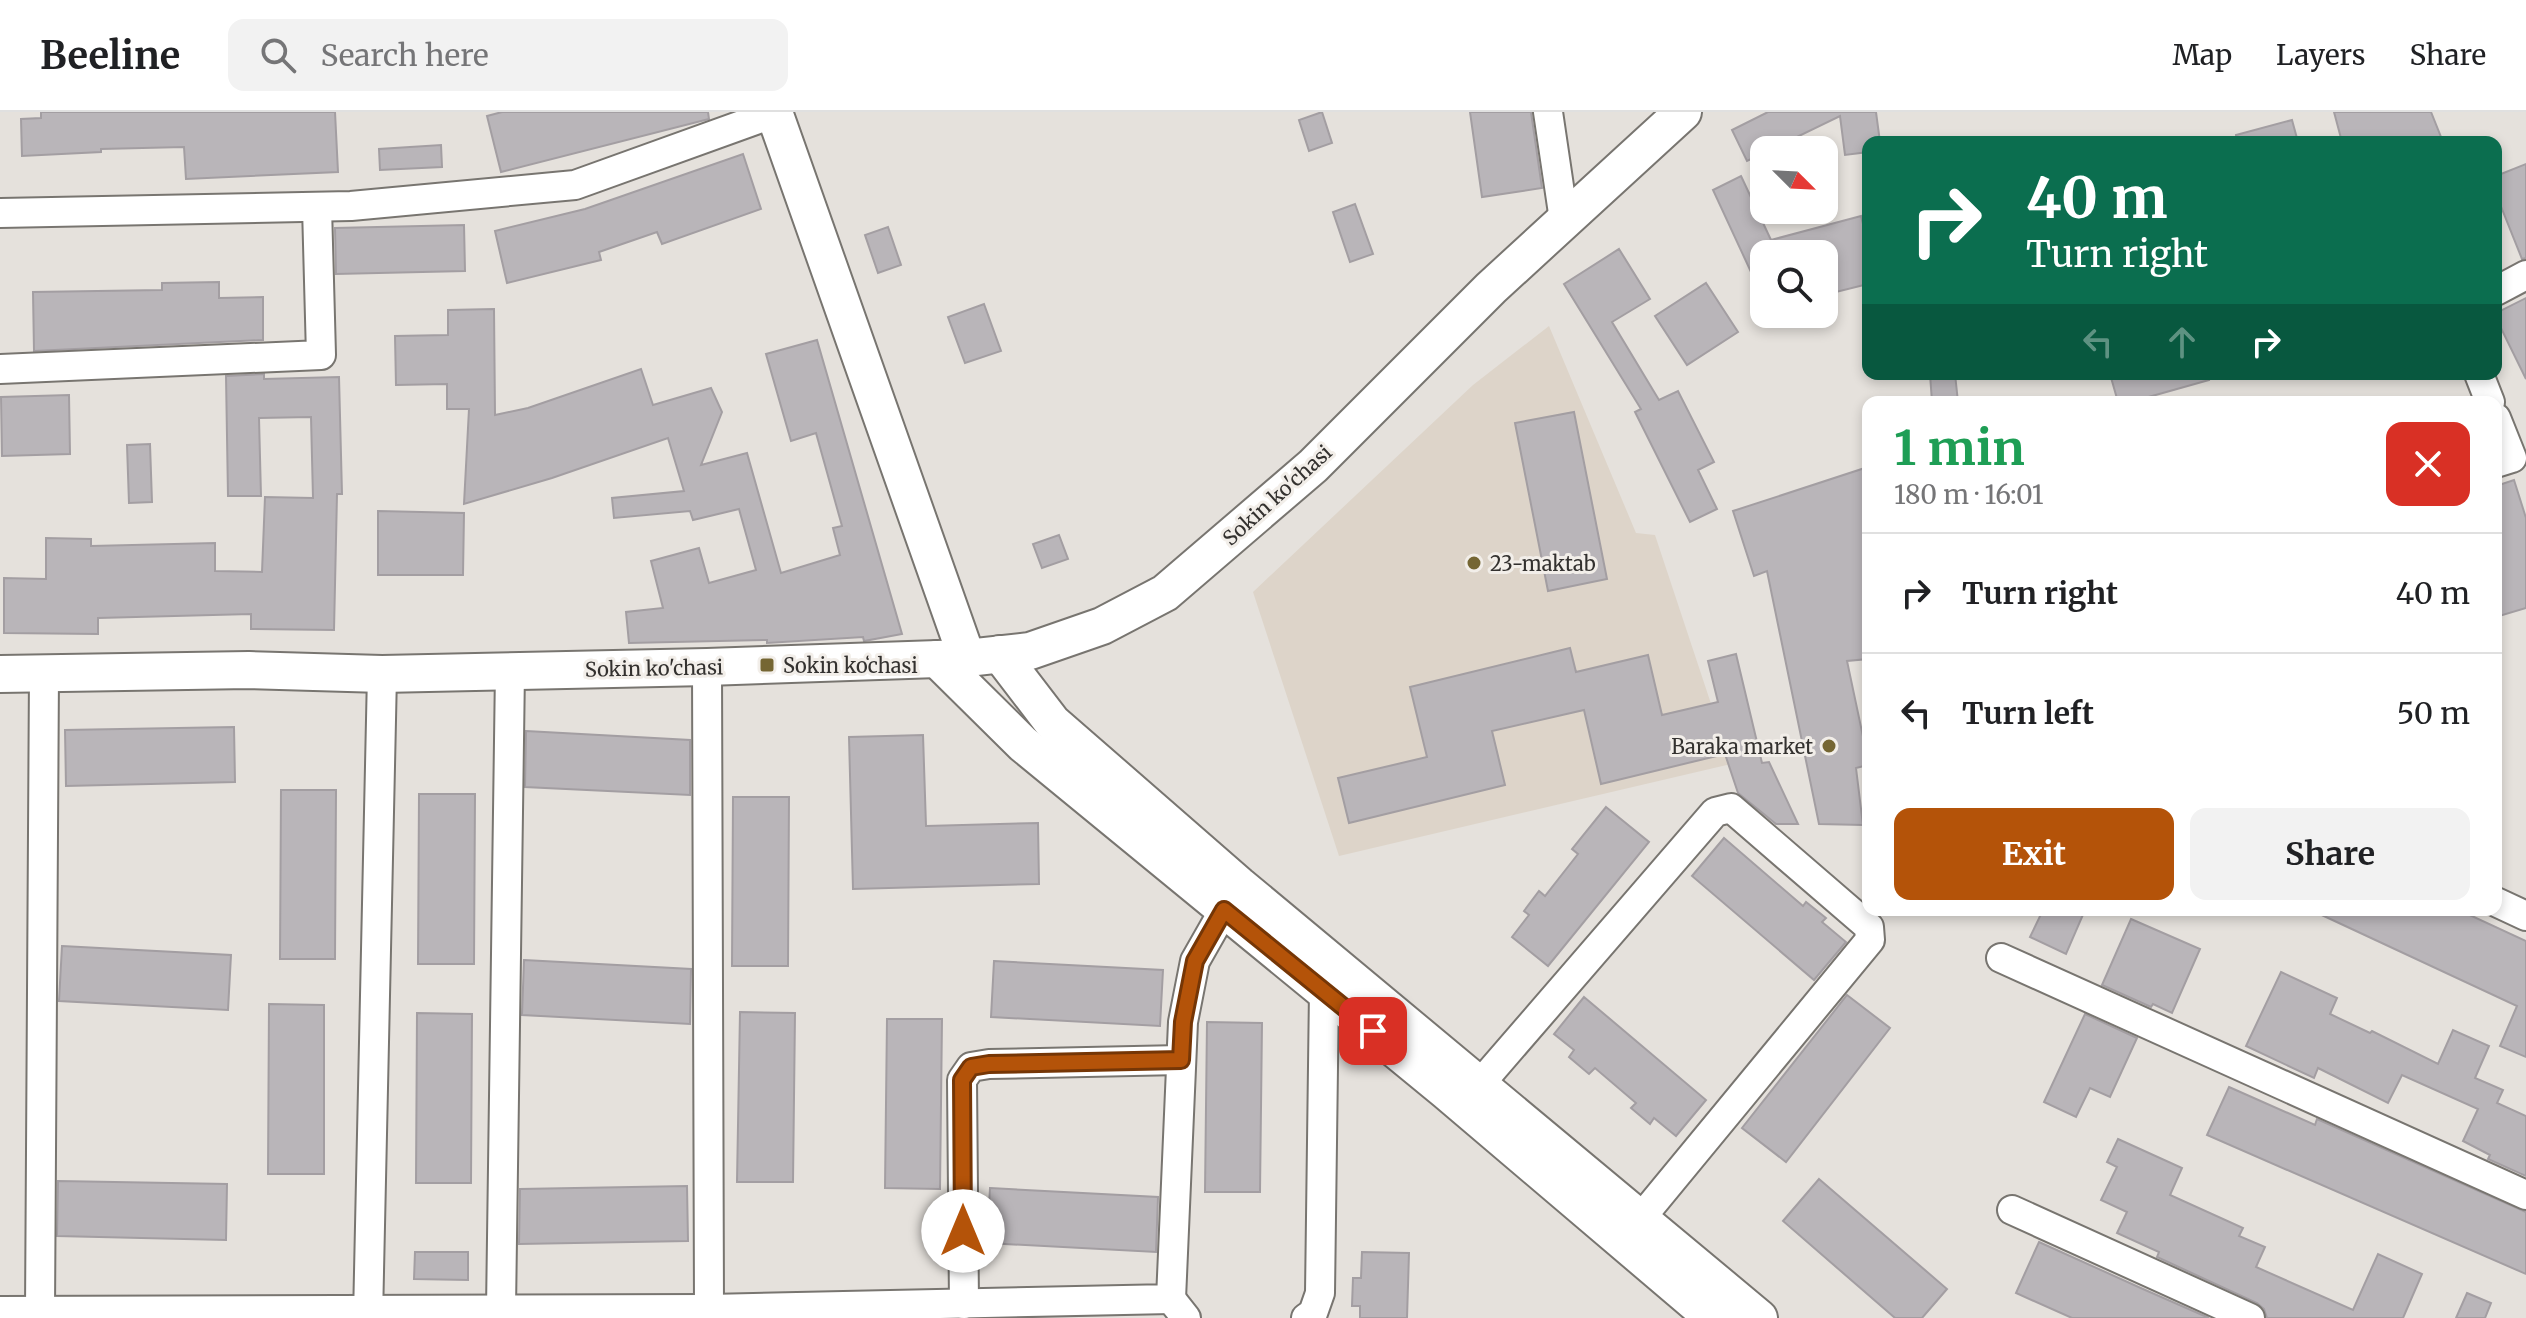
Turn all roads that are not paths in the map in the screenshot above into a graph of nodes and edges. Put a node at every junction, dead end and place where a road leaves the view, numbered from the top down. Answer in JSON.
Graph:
{"nodes":[{"id":1,"x":775,"y":112,"type":"edge"},
{"id":2,"x":1548,"y":112,"type":"edge"},
{"id":3,"x":1683,"y":112,"type":"edge"},
{"id":4,"x":317,"y":207,"type":"junction"},
{"id":5,"x":0,"y":213,"type":"edge"},
{"id":6,"x":1564,"y":220,"type":"junction"},
{"id":7,"x":2526,"y":275,"type":"edge"},
{"id":8,"x":2502,"y":288,"type":"edge"},
{"id":9,"x":0,"y":369,"type":"edge"},
{"id":10,"x":2502,"y":438,"type":"edge"},
{"id":11,"x":2511,"y":467,"type":"edge"},
{"id":12,"x":968,"y":657,"type":"junction"},
{"id":13,"x":707,"y":667,"type":"junction"},
{"id":14,"x":510,"y":670,"type":"junction"},
{"id":15,"x":44,"y":673,"type":"junction"},
{"id":16,"x":0,"y":674,"type":"edge"},
{"id":17,"x":382,"y":674,"type":"junction"},
{"id":18,"x":2502,"y":905,"type":"edge"},
{"id":19,"x":1224,"y":910,"type":"junction"},
{"id":20,"x":2526,"y":916,"type":"edge"},
{"id":21,"x":2001,"y":958,"type":"dead end"},
{"id":22,"x":1324,"y":991,"type":"junction"},
{"id":23,"x":1181,"y":1060,"type":"junction"},
{"id":24,"x":1479,"y":1085,"type":"junction"},
{"id":25,"x":2526,"y":1195,"type":"edge"},
{"id":26,"x":2012,"y":1210,"type":"dead end"},
{"id":27,"x":1640,"y":1219,"type":"junction"},
{"id":28,"x":964,"y":1304,"type":"junction"},
{"id":29,"x":1178,"y":1308,"type":"edge"},
{"id":30,"x":501,"y":1309,"type":"junction"},
{"id":31,"x":709,"y":1309,"type":"junction"},
{"id":32,"x":0,"y":1311,"type":"edge"},
{"id":33,"x":40,"y":1311,"type":"junction"},
{"id":34,"x":368,"y":1314,"type":"edge"},
{"id":35,"x":1306,"y":1318,"type":"edge"},
{"id":36,"x":1713,"y":1318,"type":"edge"},
{"id":37,"x":1759,"y":1318,"type":"edge"},
{"id":38,"x":2250,"y":1318,"type":"edge"}],
"edges":[{"from":1,"to":4,"type":"street"},
{"from":1,"to":12,"type":"street"},
{"from":2,"to":6,"type":"street"},
{"from":3,"to":6,"type":"street","name":"Sokin ko'chasi"},
{"from":4,"to":5,"type":"street"},
{"from":4,"to":9,"type":"street"},
{"from":6,"to":12,"type":"street","name":"Sokin ko'chasi"},
{"from":7,"to":8,"type":"street"},
{"from":10,"to":11,"type":"street"},
{"from":12,"to":13,"type":"street","name":"Sokin ko'chasi"},
{"from":12,"to":19,"type":"street"},
{"from":12,"to":24,"type":"street"},
{"from":13,"to":14,"type":"street","name":"Sokin ko'chasi"},
{"from":13,"to":31,"type":"street"},
{"from":14,"to":17,"type":"street","name":"Sokin ko'chasi"},
{"from":14,"to":30,"type":"street"},
{"from":15,"to":16,"type":"street","name":"Sokin ko'chasi"},
{"from":15,"to":17,"type":"street","name":"Sokin ko'chasi"},
{"from":15,"to":33,"type":"street"},
{"from":17,"to":34,"type":"street"},
{"from":18,"to":20,"type":"street"},
{"from":19,"to":22,"type":"street"},
{"from":19,"to":23,"type":"street"},
{"from":21,"to":25,"type":"street"},
{"from":22,"to":35,"type":"street"},
{"from":22,"to":36,"type":"street"},
{"from":23,"to":28,"type":"street"},
{"from":23,"to":29,"type":"street"},
{"from":24,"to":27,"type":"street"},
{"from":24,"to":27,"type":"street"},
{"from":26,"to":38,"type":"street"},
{"from":27,"to":37,"type":"street"},
{"from":28,"to":29,"type":"street"},
{"from":28,"to":31,"type":"street"},
{"from":30,"to":31,"type":"street"},
{"from":30,"to":34,"type":"street"},
{"from":32,"to":33,"type":"street"},
{"from":33,"to":34,"type":"street"}]}
